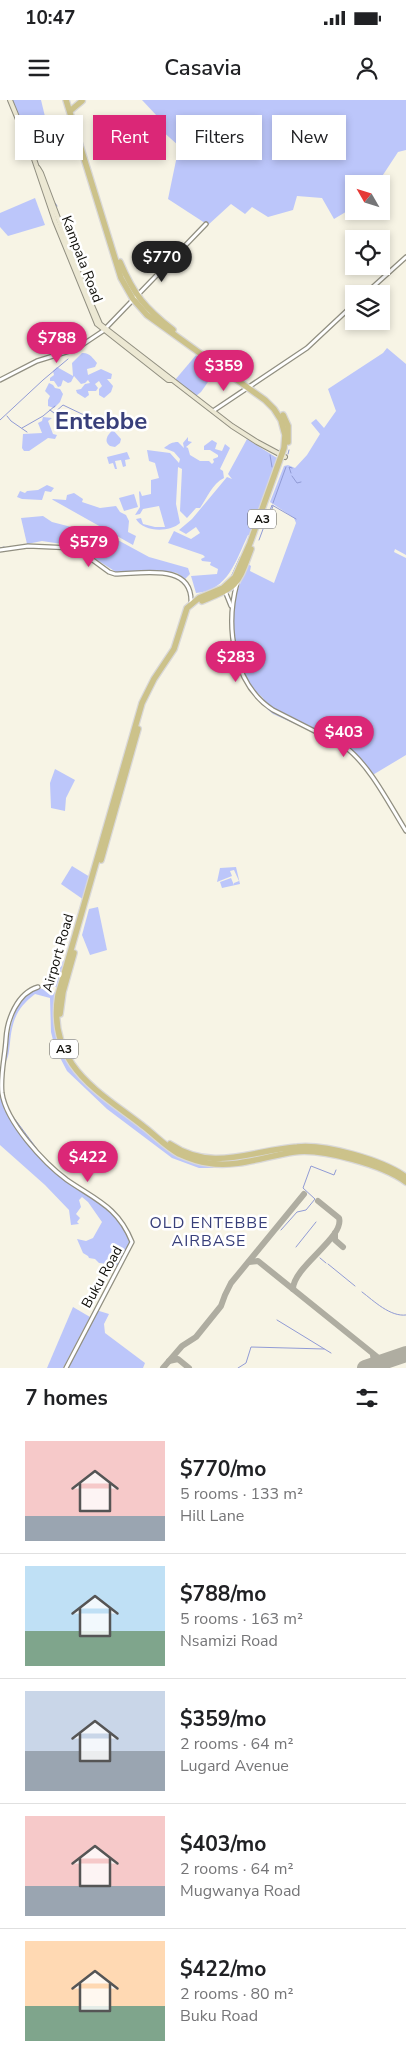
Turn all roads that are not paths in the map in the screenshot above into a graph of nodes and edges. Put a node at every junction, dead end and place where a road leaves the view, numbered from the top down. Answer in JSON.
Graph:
{"nodes":[{"id":1,"x":10,"y":100,"type":"edge"},
{"id":2,"x":68,"y":100,"type":"edge"},
{"id":3,"x":82,"y":101,"type":"edge"},
{"id":4,"x":71,"y":110,"type":"junction"},
{"id":5,"x":206,"y":224,"type":"dead end"},
{"id":6,"x":406,"y":257,"type":"edge"},
{"id":7,"x":375,"y":285,"type":"edge"},
{"id":8,"x":134,"y":297,"type":"junction"},
{"id":9,"x":345,"y":312,"type":"edge"},
{"id":10,"x":104,"y":329,"type":"junction"},
{"id":11,"x":0,"y":380,"type":"edge"},
{"id":12,"x":249,"y":386,"type":"junction"},
{"id":13,"x":212,"y":411,"type":"junction"},
{"id":14,"x":284,"y":457,"type":"junction"},
{"id":15,"x":0,"y":550,"type":"edge"},
{"id":16,"x":236,"y":580,"type":"junction"},
{"id":17,"x":224,"y":590,"type":"junction"},
{"id":18,"x":192,"y":594,"type":"junction"},
{"id":19,"x":203,"y":596,"type":"junction"},
{"id":20,"x":191,"y":604,"type":"junction"},
{"id":21,"x":232,"y":607,"type":"junction"},
{"id":22,"x":186,"y":613,"type":"junction"},
{"id":23,"x":406,"y":831,"type":"edge"},
{"id":24,"x":89,"y":893,"type":"junction"},
{"id":25,"x":38,"y":987,"type":"dead end"},
{"id":26,"x":406,"y":1177,"type":"edge"},
{"id":27,"x":406,"y":1182,"type":"edge"},
{"id":28,"x":66,"y":1368,"type":"edge"}],
"edges":[{"from":1,"to":10,"type":"main road","name":"Kampala Road"},
{"from":2,"to":4,"type":"highway","number":"A3"},
{"from":3,"to":4,"type":"highway"},
{"from":4,"to":8,"type":"highway","number":"A3"},
{"from":5,"to":8,"type":"street"},
{"from":6,"to":7,"type":"street"},
{"from":8,"to":10,"type":"street"},
{"from":8,"to":12,"type":"highway","number":"A3"},
{"from":9,"to":12,"type":"street"},
{"from":10,"to":11,"type":"street"},
{"from":10,"to":13,"type":"main road","name":"Kampala Road"},
{"from":12,"to":13,"type":"street"},
{"from":12,"to":14,"type":"highway","number":"A3"},
{"from":13,"to":14,"type":"main road","name":"Kampala Road"},
{"from":14,"to":16,"type":"highway","number":"A3"},
{"from":15,"to":18,"type":"street"},
{"from":16,"to":17,"type":"highway","name":"Airport Road","number":"A3"},
{"from":16,"to":21,"type":"street"},
{"from":17,"to":19,"type":"highway","name":"Airport Road","number":"A3"},
{"from":17,"to":21,"type":"street"},
{"from":17,"to":22,"type":"highway","name":"Airport Road","number":"A3"},
{"from":18,"to":19,"type":"street"},
{"from":18,"to":20,"type":"street"},
{"from":19,"to":20,"type":"highway","name":"Airport Road","number":"A3"},
{"from":20,"to":22,"type":"highway","name":"Airport Road","number":"A3"},
{"from":21,"to":23,"type":"street"},
{"from":22,"to":24,"type":"highway","name":"Airport Road","number":"A3"},
{"from":24,"to":26,"type":"highway","name":"Airport Road","number":"A3"},
{"from":24,"to":27,"type":"highway","name":"Airport Road","number":"A3"},
{"from":25,"to":28,"type":"street","name":"Buku Road"}]}
